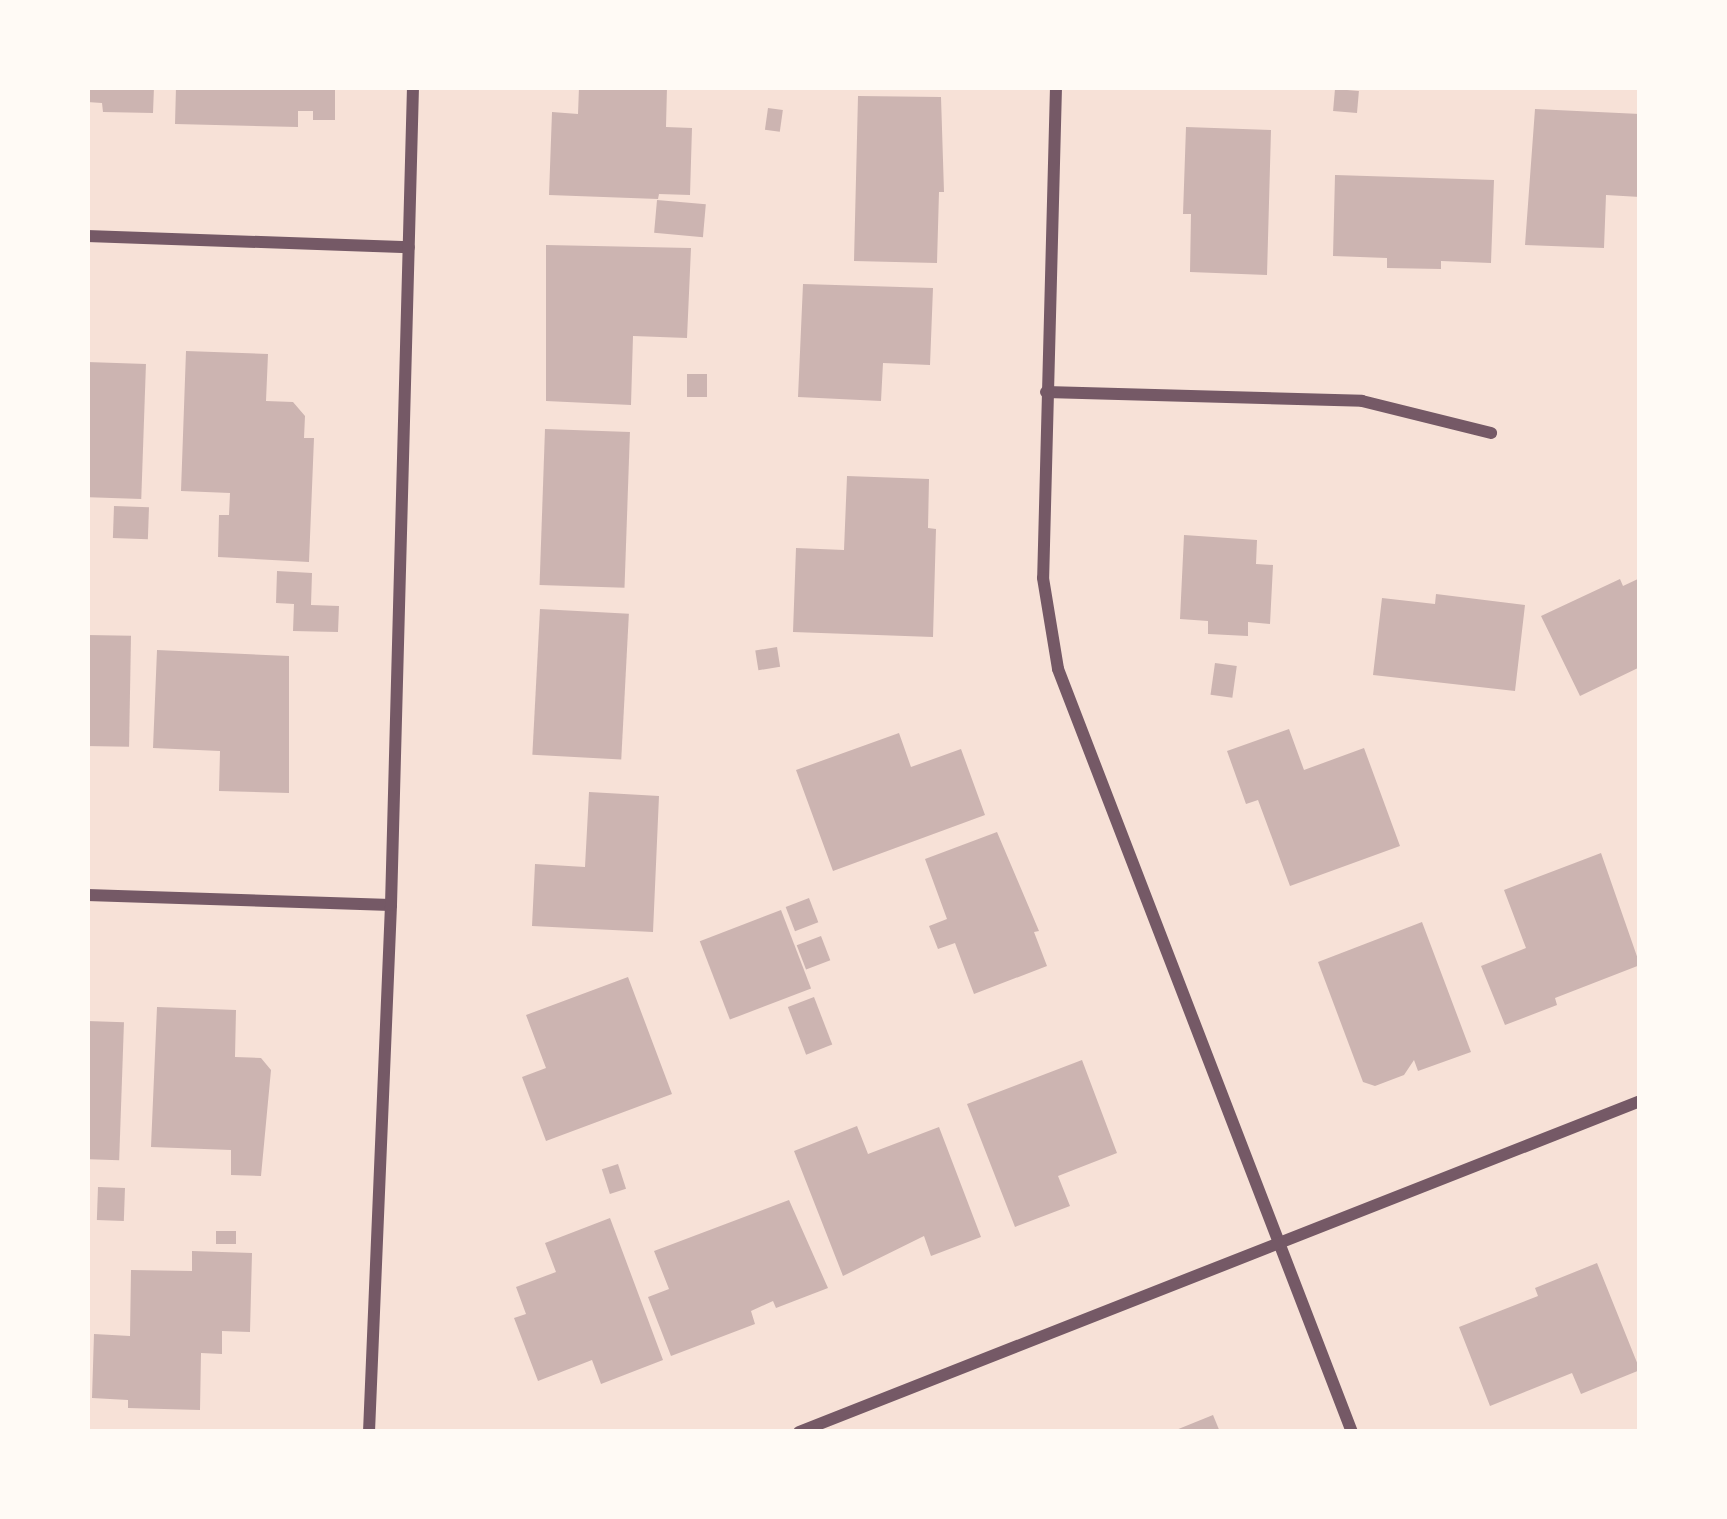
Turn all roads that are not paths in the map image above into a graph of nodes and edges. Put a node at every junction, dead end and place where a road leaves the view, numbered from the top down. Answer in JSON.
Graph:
{"nodes":[{"id":1,"x":413,"y":87,"type":"edge"},
{"id":2,"x":1055,"y":87,"type":"edge"},
{"id":3,"x":87,"y":236,"type":"edge"},
{"id":4,"x":409,"y":247,"type":"junction"},
{"id":5,"x":1046,"y":392,"type":"junction"},
{"id":6,"x":1491,"y":433,"type":"dead end"},
{"id":7,"x":87,"y":895,"type":"edge"},
{"id":8,"x":392,"y":905,"type":"junction"},
{"id":9,"x":1640,"y":1101,"type":"edge"},
{"id":10,"x":1279,"y":1246,"type":"junction"},
{"id":11,"x":369,"y":1432,"type":"edge"},
{"id":12,"x":799,"y":1432,"type":"edge"},
{"id":13,"x":1352,"y":1432,"type":"edge"}],
"edges":[{"from":1,"to":4,"type":"street"},
{"from":2,"to":5,"type":"street"},
{"from":3,"to":4,"type":"street"},
{"from":4,"to":8,"type":"street"},
{"from":5,"to":6,"type":"street"},
{"from":5,"to":10,"type":"street"},
{"from":7,"to":8,"type":"street"},
{"from":8,"to":11,"type":"street"},
{"from":9,"to":10,"type":"street"},
{"from":10,"to":12,"type":"street"},
{"from":10,"to":13,"type":"street"}]}
